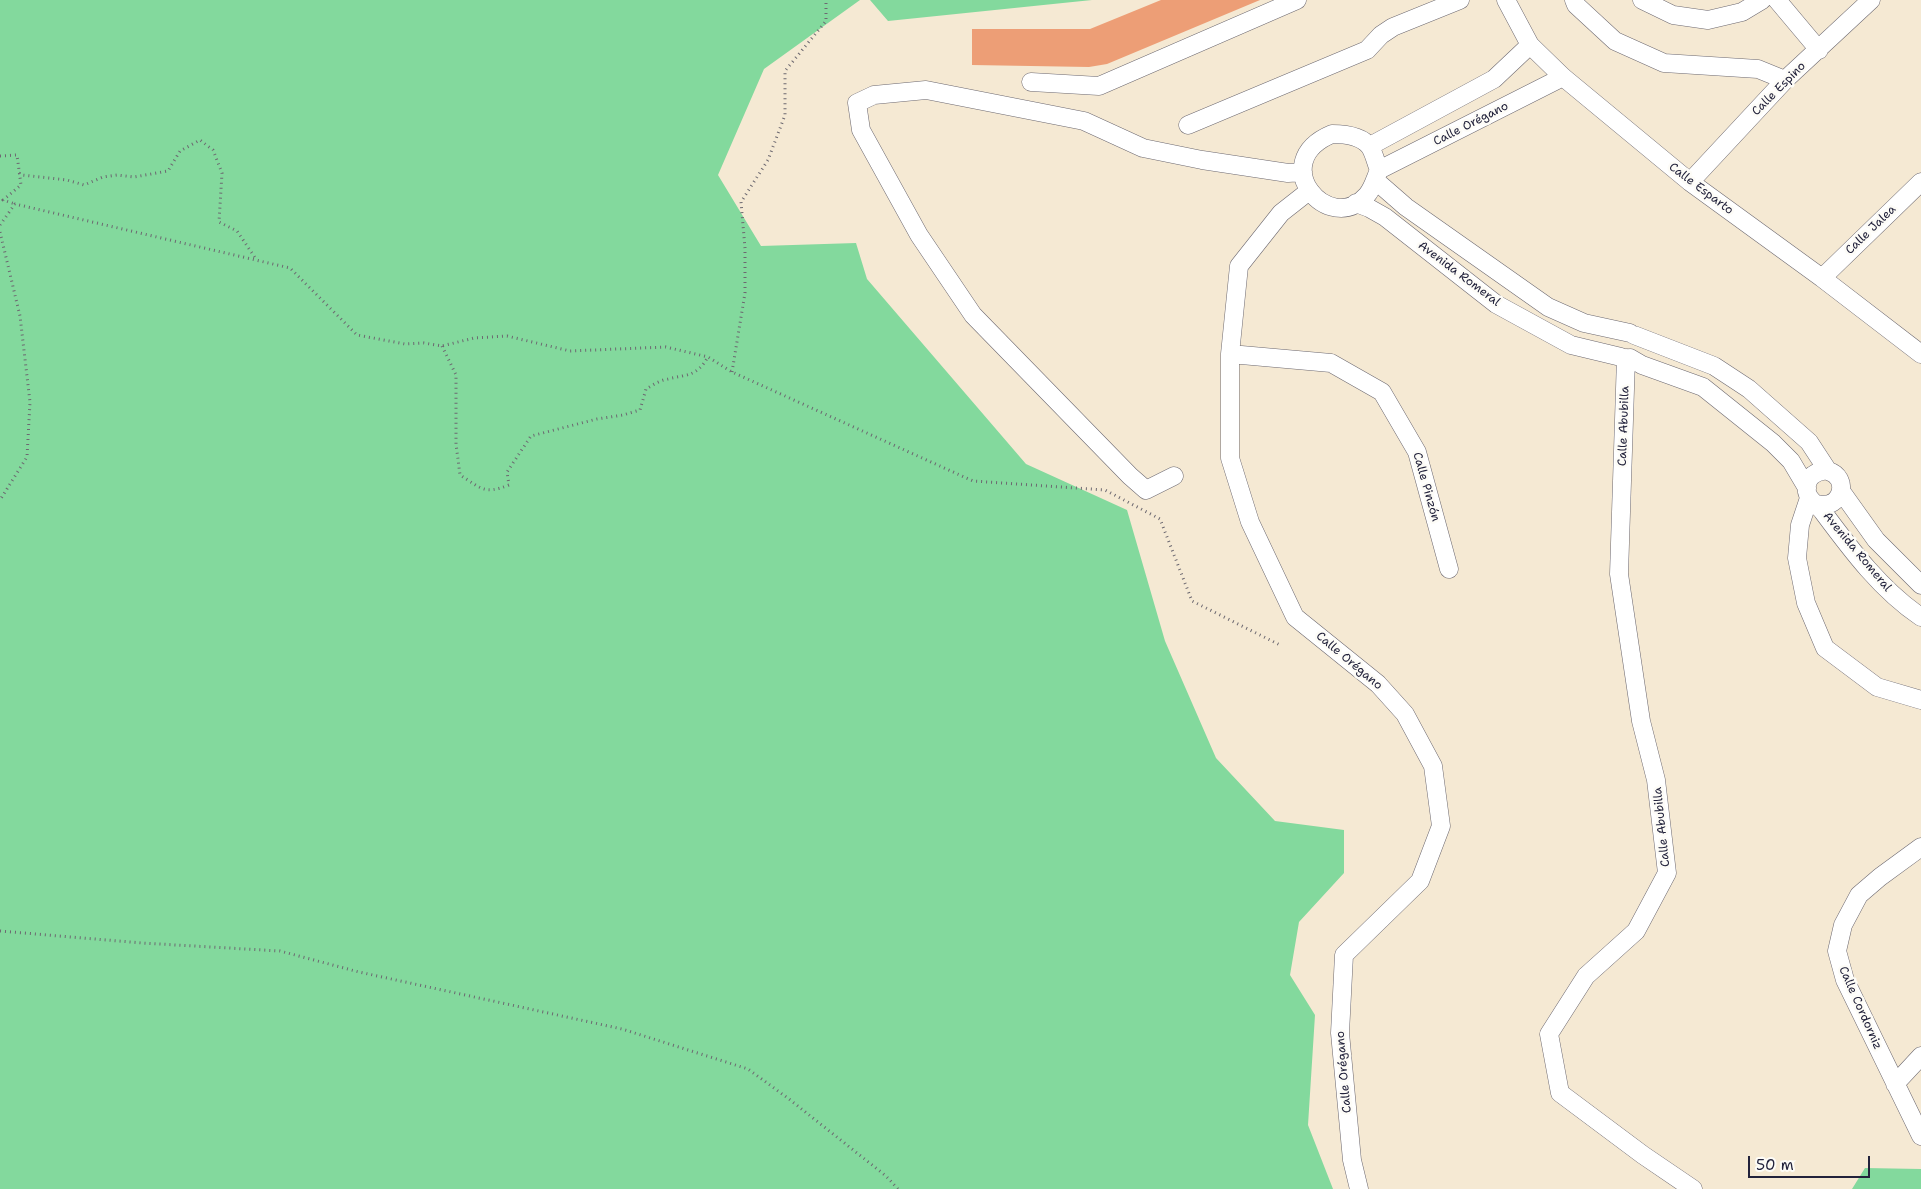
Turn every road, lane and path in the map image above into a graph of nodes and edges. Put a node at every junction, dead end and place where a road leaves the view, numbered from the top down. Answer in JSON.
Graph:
{"nodes":[{"id":1,"x":826,"y":0,"type":"edge"},
{"id":2,"x":1297,"y":0,"type":"edge"},
{"id":3,"x":1460,"y":0,"type":"edge"},
{"id":4,"x":1506,"y":0,"type":"edge"},
{"id":5,"x":1574,"y":0,"type":"edge"},
{"id":6,"x":1642,"y":0,"type":"edge"},
{"id":7,"x":1762,"y":0,"type":"edge"},
{"id":8,"x":1777,"y":0,"type":"edge"},
{"id":9,"x":1866,"y":2,"type":"edge"},
{"id":10,"x":1530,"y":45,"type":"junction"},
{"id":11,"x":1819,"y":50,"type":"junction"},
{"id":12,"x":1564,"y":77,"type":"junction"},
{"id":13,"x":1784,"y":80,"type":"junction"},
{"id":14,"x":1031,"y":82,"type":"dead end"},
{"id":15,"x":1188,"y":124,"type":"dead end"},
{"id":16,"x":1370,"y":146,"type":"junction"},
{"id":17,"x":0,"y":156,"type":"edge"},
{"id":18,"x":1303,"y":172,"type":"junction"},
{"id":19,"x":19,"y":174,"type":"junction"},
{"id":20,"x":1377,"y":175,"type":"junction"},
{"id":21,"x":1690,"y":182,"type":"junction"},
{"id":22,"x":1921,"y":182,"type":"edge"},
{"id":23,"x":1309,"y":191,"type":"junction"},
{"id":24,"x":1356,"y":203,"type":"junction"},
{"id":25,"x":14,"y":204,"type":"junction"},
{"id":26,"x":0,"y":225,"type":"edge"},
{"id":27,"x":0,"y":232,"type":"edge"},
{"id":28,"x":257,"y":260,"type":"junction"},
{"id":29,"x":1822,"y":278,"type":"junction"},
{"id":30,"x":1632,"y":334,"type":"junction"},
{"id":31,"x":442,"y":346,"type":"junction"},
{"id":32,"x":1230,"y":354,"type":"junction"},
{"id":33,"x":1921,"y":354,"type":"edge"},
{"id":34,"x":708,"y":357,"type":"junction"},
{"id":35,"x":1626,"y":358,"type":"junction"},
{"id":36,"x":732,"y":372,"type":"junction"},
{"id":37,"x":1828,"y":471,"type":"junction"},
{"id":38,"x":1174,"y":476,"type":"dead end"},
{"id":39,"x":1841,"y":491,"type":"junction"},
{"id":40,"x":1811,"y":497,"type":"junction"},
{"id":41,"x":0,"y":500,"type":"edge"},
{"id":42,"x":1449,"y":569,"type":"dead end"},
{"id":43,"x":1921,"y":585,"type":"edge"},
{"id":44,"x":1921,"y":618,"type":"edge"},
{"id":45,"x":1280,"y":645,"type":"dead end"},
{"id":46,"x":1921,"y":700,"type":"edge"},
{"id":47,"x":1921,"y":847,"type":"edge"},
{"id":48,"x":0,"y":931,"type":"edge"},
{"id":49,"x":1921,"y":1056,"type":"edge"},
{"id":50,"x":1895,"y":1084,"type":"junction"},
{"id":51,"x":1921,"y":1136,"type":"edge"},
{"id":52,"x":898,"y":1189,"type":"edge"},
{"id":53,"x":1359,"y":1189,"type":"edge"},
{"id":54,"x":1693,"y":1189,"type":"edge"}],
"edges":[{"from":1,"to":36,"type":"path"},
{"from":2,"to":14,"type":"street"},
{"from":3,"to":15,"type":"street"},
{"from":4,"to":10,"type":"street","name":"Calle Esparto"},
{"from":5,"to":13,"type":"street"},
{"from":6,"to":7,"type":"street"},
{"from":8,"to":11,"type":"street"},
{"from":9,"to":11,"type":"street","name":"Calle Espino"},
{"from":10,"to":12,"type":"street","name":"Calle Esparto"},
{"from":10,"to":16,"type":"street"},
{"from":11,"to":13,"type":"street","name":"Calle Espino"},
{"from":12,"to":20,"type":"street","name":"Calle Orégano"},
{"from":12,"to":21,"type":"street","name":"Calle Esparto"},
{"from":13,"to":21,"type":"street","name":"Calle Espino"},
{"from":16,"to":18,"type":"street"},
{"from":16,"to":20,"type":"street"},
{"from":17,"to":19,"type":"path"},
{"from":18,"to":23,"type":"street"},
{"from":18,"to":38,"type":"street"},
{"from":19,"to":25,"type":"path"},
{"from":19,"to":28,"type":"path"},
{"from":20,"to":24,"type":"street"},
{"from":20,"to":30,"type":"street","name":"Avenida Romeral"},
{"from":21,"to":29,"type":"street","name":"Calle Esparto"},
{"from":22,"to":29,"type":"street","name":"Calle Jalea"},
{"from":23,"to":24,"type":"street"},
{"from":23,"to":32,"type":"street","name":"Calle Orégano"},
{"from":24,"to":35,"type":"street","name":"Avenida Romeral"},
{"from":25,"to":26,"type":"path"},
{"from":25,"to":28,"type":"path"},
{"from":27,"to":41,"type":"path"},
{"from":28,"to":31,"type":"path"},
{"from":29,"to":33,"type":"street","name":"Calle Esparto"},
{"from":30,"to":35,"type":"street","name":"Calle Abubilla"},
{"from":30,"to":37,"type":"street","name":"Avenida Romeral"},
{"from":31,"to":34,"type":"path"},
{"from":31,"to":34,"type":"path"},
{"from":32,"to":42,"type":"street","name":"Calle Pinzón"},
{"from":32,"to":53,"type":"street","name":"Calle Orégano"},
{"from":34,"to":36,"type":"path"},
{"from":35,"to":40,"type":"street","name":"Avenida Romeral"},
{"from":35,"to":54,"type":"street","name":"Calle Abubilla"},
{"from":36,"to":45,"type":"path"},
{"from":37,"to":39,"type":"street"},
{"from":37,"to":40,"type":"street"},
{"from":39,"to":40,"type":"street"},
{"from":39,"to":43,"type":"street","name":"Avenida Romeral"},
{"from":40,"to":44,"type":"street","name":"Avenida Romeral"},
{"from":40,"to":46,"type":"street"},
{"from":47,"to":50,"type":"street","name":"Calle Cordorniz"},
{"from":48,"to":52,"type":"path"},
{"from":49,"to":50,"type":"street"},
{"from":50,"to":51,"type":"street","name":"Calle Cordorniz"}]}
